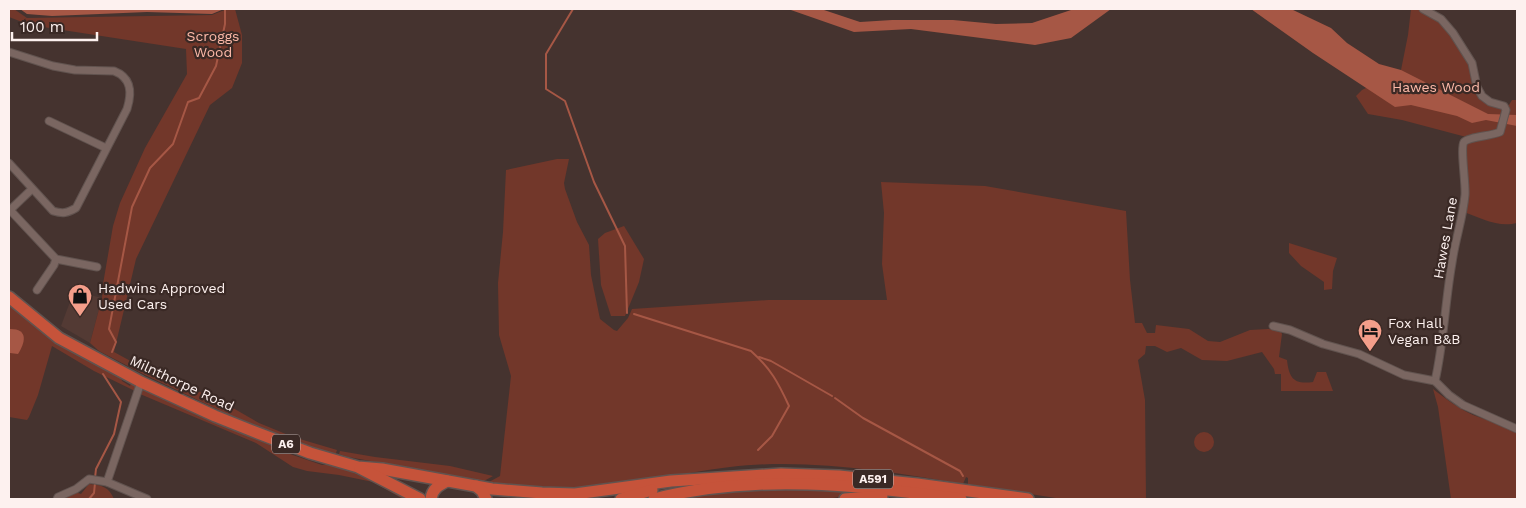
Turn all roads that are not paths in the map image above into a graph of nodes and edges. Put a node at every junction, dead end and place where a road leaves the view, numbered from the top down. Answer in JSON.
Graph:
{"nodes":[{"id":1,"x":1423,"y":9,"type":"edge"},
{"id":2,"x":9,"y":52,"type":"edge"},
{"id":3,"x":49,"y":121,"type":"dead end"},
{"id":4,"x":106,"y":148,"type":"junction"},
{"id":5,"x":9,"y":163,"type":"edge"},
{"id":6,"x":32,"y":189,"type":"junction"},
{"id":7,"x":10,"y":210,"type":"edge"},
{"id":8,"x":56,"y":259,"type":"junction"},
{"id":9,"x":97,"y":267,"type":"dead end"},
{"id":10,"x":37,"y":290,"type":"dead end"},
{"id":11,"x":9,"y":297,"type":"edge"},
{"id":12,"x":1273,"y":326,"type":"dead end"},
{"id":13,"x":1435,"y":381,"type":"junction"},
{"id":14,"x":141,"y":382,"type":"junction"},
{"id":15,"x":1517,"y":429,"type":"edge"},
{"id":16,"x":358,"y":468,"type":"junction"},
{"id":17,"x":717,"y":478,"type":"junction"},
{"id":18,"x":104,"y":481,"type":"junction"},
{"id":19,"x":447,"y":481,"type":"junction"},
{"id":20,"x":476,"y":486,"type":"junction"},
{"id":21,"x":949,"y":498,"type":"junction"},
{"id":22,"x":57,"y":499,"type":"edge"},
{"id":23,"x":147,"y":499,"type":"edge"},
{"id":24,"x":420,"y":499,"type":"edge"},
{"id":25,"x":431,"y":499,"type":"edge"},
{"id":26,"x":486,"y":499,"type":"edge"},
{"id":27,"x":620,"y":499,"type":"edge"},
{"id":28,"x":654,"y":499,"type":"edge"},
{"id":29,"x":845,"y":499,"type":"edge"},
{"id":30,"x":961,"y":499,"type":"edge"},
{"id":31,"x":1028,"y":499,"type":"edge"}],
"edges":[{"from":1,"to":13,"type":"street","name":"Hawes Lane"},
{"from":2,"to":4,"type":"street"},
{"from":3,"to":4,"type":"street"},
{"from":4,"to":6,"type":"street"},
{"from":5,"to":6,"type":"street"},
{"from":6,"to":7,"type":"street"},
{"from":7,"to":8,"type":"street"},
{"from":8,"to":9,"type":"street"},
{"from":8,"to":10,"type":"street"},
{"from":11,"to":14,"type":"highway","name":"Milnthorpe Road","number":"A6"},
{"from":12,"to":13,"type":"street"},
{"from":13,"to":15,"type":"street"},
{"from":14,"to":16,"type":"highway","name":"Milnthorpe Road","number":"A6"},
{"from":14,"to":18,"type":"street"},
{"from":16,"to":19,"type":"highway","name":"Milnthorpe Road","number":"A6"},
{"from":16,"to":24,"type":"highway","name":"Milnthorpe Road","number":"A6"},
{"from":17,"to":20,"type":"highway","name":"Milnthorpe Road"},
{"from":17,"to":27,"type":"highway","number":"A591"},
{"from":17,"to":31,"type":"highway","number":"A591"},
{"from":18,"to":22,"type":"street"},
{"from":18,"to":23,"type":"street"},
{"from":19,"to":20,"type":"highway","name":"Milnthorpe Road"},
{"from":19,"to":25,"type":"highway"},
{"from":20,"to":26,"type":"highway"},
{"from":21,"to":28,"type":"highway","number":"A591"},
{"from":21,"to":29,"type":"highway"},
{"from":21,"to":30,"type":"highway","number":"A591"}]}
